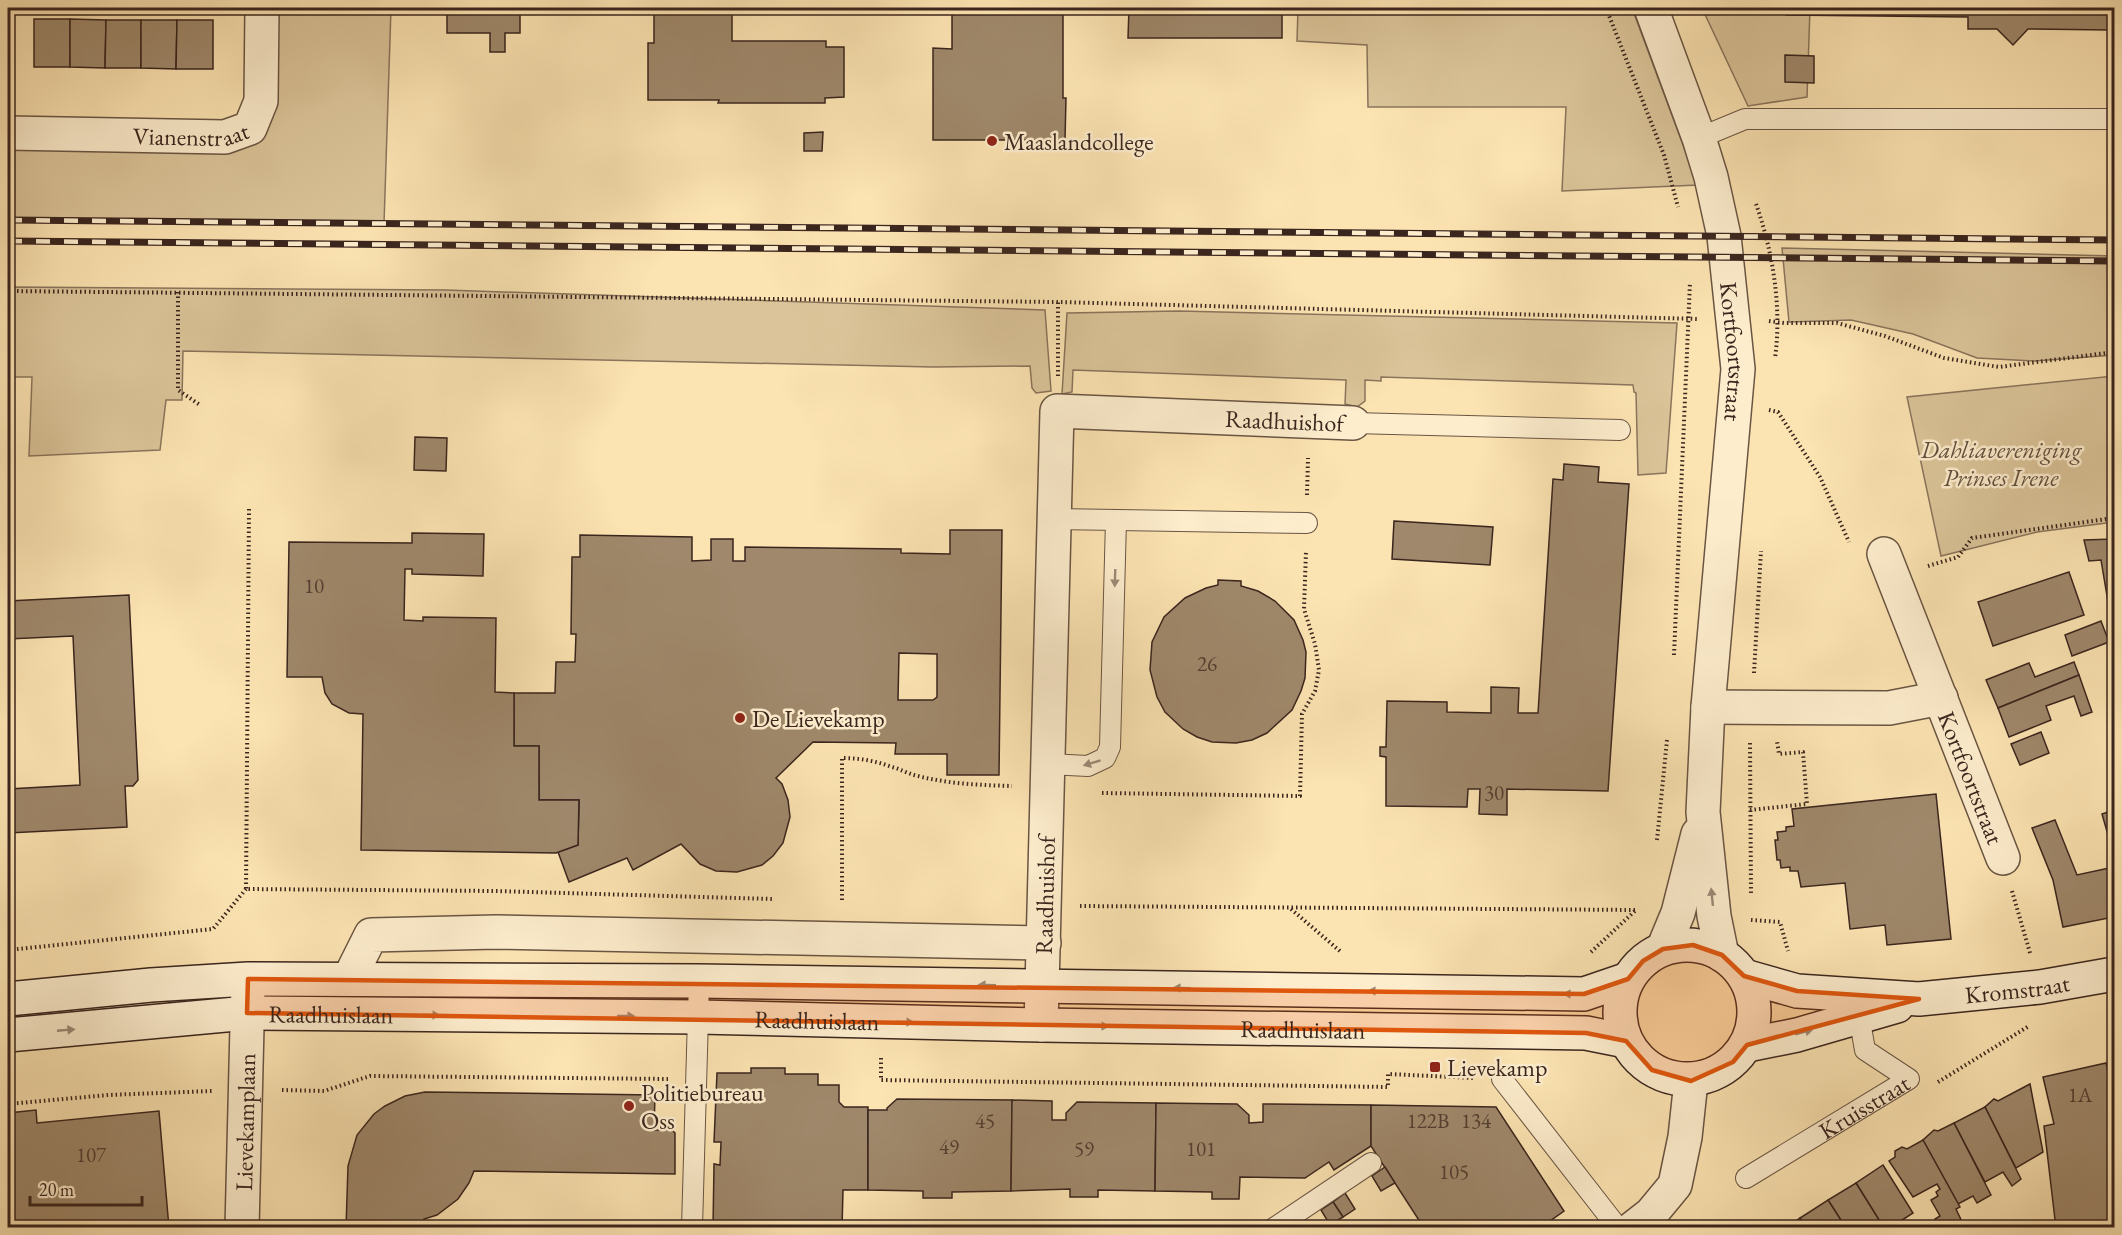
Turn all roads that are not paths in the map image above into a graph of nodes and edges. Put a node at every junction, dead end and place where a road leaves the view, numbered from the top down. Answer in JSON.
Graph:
{"nodes":[{"id":1,"x":262,"y":8,"type":"edge"},
{"id":2,"x":1651,"y":8,"type":"edge"},
{"id":3,"x":2115,"y":119,"type":"edge"},
{"id":4,"x":8,"y":133,"type":"edge"},
{"id":5,"x":1699,"y":138,"type":"junction"},
{"id":6,"x":1353,"y":423,"type":"joint"},
{"id":7,"x":1620,"y":430,"type":"dead end"},
{"id":8,"x":1055,"y":519,"type":"junction"},
{"id":9,"x":1116,"y":520,"type":"junction"},
{"id":10,"x":1307,"y":523,"type":"road end"},
{"id":11,"x":1888,"y":566,"type":"road end"},
{"id":12,"x":1941,"y":698,"type":"junction"},
{"id":13,"x":1708,"y":707,"type":"junction"},
{"id":14,"x":1048,"y":781,"type":"junction"},
{"id":15,"x":1703,"y":812,"type":"junction"},
{"id":16,"x":2003,"y":858,"type":"road end"},
{"id":17,"x":1044,"y":943,"type":"junction"},
{"id":18,"x":1663,"y":949,"type":"junction"},
{"id":19,"x":1733,"y":965,"type":"junction"},
{"id":20,"x":2115,"y":974,"type":"edge"},
{"id":21,"x":248,"y":979,"type":"junction"},
{"id":22,"x":349,"y":979,"type":"junction"},
{"id":23,"x":1628,"y":979,"type":"junction"},
{"id":24,"x":699,"y":981,"type":"junction"},
{"id":25,"x":1043,"y":986,"type":"junction"},
{"id":26,"x":8,"y":999,"type":"edge"},
{"id":27,"x":1919,"y":999,"type":"junction"},
{"id":28,"x":247,"y":1013,"type":"junction"},
{"id":29,"x":1859,"y":1016,"type":"junction"},
{"id":30,"x":699,"y":1017,"type":"junction"},
{"id":31,"x":1041,"y":1025,"type":"junction"},
{"id":32,"x":8,"y":1035,"type":"edge"},
{"id":33,"x":1626,"y":1041,"type":"junction"},
{"id":34,"x":1747,"y":1045,"type":"junction"},
{"id":35,"x":1502,"y":1079,"type":"road end"},
{"id":36,"x":1691,"y":1081,"type":"junction"},
{"id":37,"x":1371,"y":1163,"type":"dead end"},
{"id":38,"x":1746,"y":1178,"type":"dead end"},
{"id":39,"x":242,"y":1227,"type":"edge"},
{"id":40,"x":692,"y":1227,"type":"edge"},
{"id":41,"x":1274,"y":1227,"type":"edge"},
{"id":42,"x":1618,"y":1227,"type":"edge"},
{"id":43,"x":1633,"y":1227,"type":"edge"}],
"edges":[{"from":1,"to":4,"type":"street","name":"Vianenstraat"},
{"from":2,"to":5,"type":"street","name":"Kortfoortstraat"},
{"from":3,"to":5,"type":"lane"},
{"from":5,"to":13,"type":"street","name":"Kortfoortstraat"},
{"from":6,"to":7,"type":"lane","name":"Raadhuishof"},
{"from":6,"to":8,"type":"street","name":"Raadhuishof"},
{"from":8,"to":9,"type":"lane"},
{"from":8,"to":14,"type":"street","name":"Raadhuishof"},
{"from":9,"to":10,"type":"lane"},
{"from":9,"to":14,"type":"lane","one_way":true},
{"from":11,"to":12,"type":"street","name":"Kortfoortstraat"},
{"from":12,"to":13,"type":"street","name":"Kortfoortstraat"},
{"from":12,"to":16,"type":"street","name":"Kortfoortstraat"},
{"from":13,"to":15,"type":"street","name":"Kortfoortstraat"},
{"from":14,"to":17,"type":"street","name":"Raadhuishof"},
{"from":15,"to":18,"type":"street","name":"Kortfoortstraat"},
{"from":19,"to":15,"type":"street","name":"Kortfoortstraat","one_way":true},
{"from":17,"to":22,"type":"street","name":"Raadhuislaan"},
{"from":17,"to":25,"type":"street","name":"Raadhuishof"},
{"from":18,"to":19,"type":"street"},
{"from":18,"to":23,"type":"street"},
{"from":19,"to":27,"type":"street","name":"Kromstraat"},
{"from":19,"to":34,"type":"street"},
{"from":20,"to":27,"type":"street","name":"Kromstraat"},
{"from":21,"to":22,"type":"street","name":"Raadhuislaan"},
{"from":21,"to":26,"type":"street","name":"Raadhuislaan"},
{"from":21,"to":28,"type":"street","name":"Lievekamplaan"},
{"from":22,"to":24,"type":"street","name":"Raadhuislaan"},
{"from":23,"to":25,"type":"street","name":"Raadhuislaan","one_way":true},
{"from":23,"to":33,"type":"street"},
{"from":25,"to":24,"type":"street","name":"Raadhuislaan","one_way":true},
{"from":24,"to":30,"type":"lane"},
{"from":25,"to":31,"type":"street","name":"Raadhuishof"},
{"from":27,"to":29,"type":"street","name":"Kromstraat"},
{"from":28,"to":30,"type":"street","name":"Raadhuislaan","one_way":true},
{"from":32,"to":28,"type":"street","name":"Raadhuislaan","one_way":true},
{"from":28,"to":39,"type":"street","name":"Lievekamplaan"},
{"from":34,"to":29,"type":"street","name":"Kromstraat","one_way":true},
{"from":29,"to":38,"type":"lane","name":"Kruisstraat"},
{"from":30,"to":31,"type":"street","name":"Raadhuislaan","one_way":true},
{"from":30,"to":40,"type":"lane"},
{"from":31,"to":33,"type":"street","name":"Raadhuislaan","one_way":true},
{"from":33,"to":36,"type":"street"},
{"from":34,"to":36,"type":"street"},
{"from":35,"to":42,"type":"lane"},
{"from":36,"to":43,"type":"street"},
{"from":37,"to":41,"type":"lane"}]}
